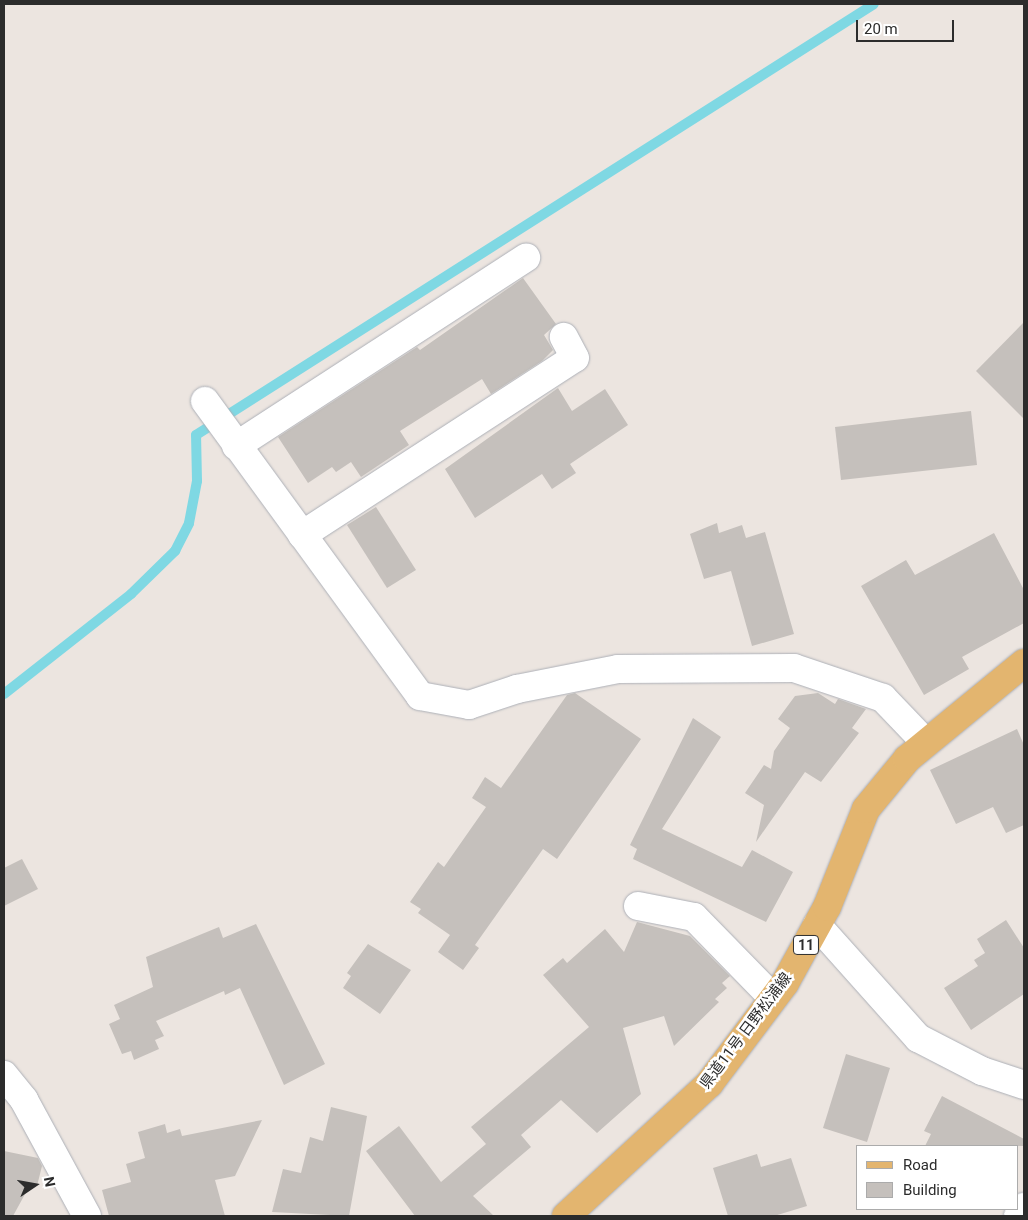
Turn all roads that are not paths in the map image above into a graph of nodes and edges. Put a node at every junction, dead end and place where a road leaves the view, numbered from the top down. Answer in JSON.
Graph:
{"nodes":[{"id":1,"x":526,"y":258,"type":"dead end"},
{"id":2,"x":564,"y":337,"type":"dead end"},
{"id":3,"x":205,"y":402,"type":"dead end"},
{"id":4,"x":233,"y":442,"type":"junction"},
{"id":5,"x":302,"y":535,"type":"junction"},
{"id":6,"x":1024,"y":663,"type":"edge"},
{"id":7,"x":926,"y":743,"type":"junction"},
{"id":8,"x":638,"y":906,"type":"dead end"},
{"id":9,"x":817,"y":925,"type":"junction"},
{"id":10,"x":773,"y":998,"type":"junction"},
{"id":11,"x":4,"y":1076,"type":"edge"},
{"id":12,"x":1024,"y":1084,"type":"edge"},
{"id":13,"x":1024,"y":1207,"type":"edge"},
{"id":14,"x":87,"y":1216,"type":"edge"},
{"id":15,"x":566,"y":1216,"type":"edge"},
{"id":16,"x":1018,"y":1216,"type":"edge"}],
"edges":[{"from":1,"to":4,"type":"street"},
{"from":2,"to":5,"type":"street"},
{"from":3,"to":4,"type":"street"},
{"from":4,"to":5,"type":"street"},
{"from":5,"to":7,"type":"street"},
{"from":6,"to":7,"type":"main road","name":"県道11号 日野松浦線","number":"11"},
{"from":7,"to":9,"type":"main road","name":"県道11号 日野松浦線","number":"11"},
{"from":8,"to":10,"type":"street"},
{"from":9,"to":10,"type":"main road","name":"県道11号 日野松浦線","number":"11"},
{"from":9,"to":12,"type":"street"},
{"from":10,"to":15,"type":"main road","name":"県道11号 日野松浦線","number":"11"},
{"from":11,"to":14,"type":"street"},
{"from":13,"to":16,"type":"street"}]}
